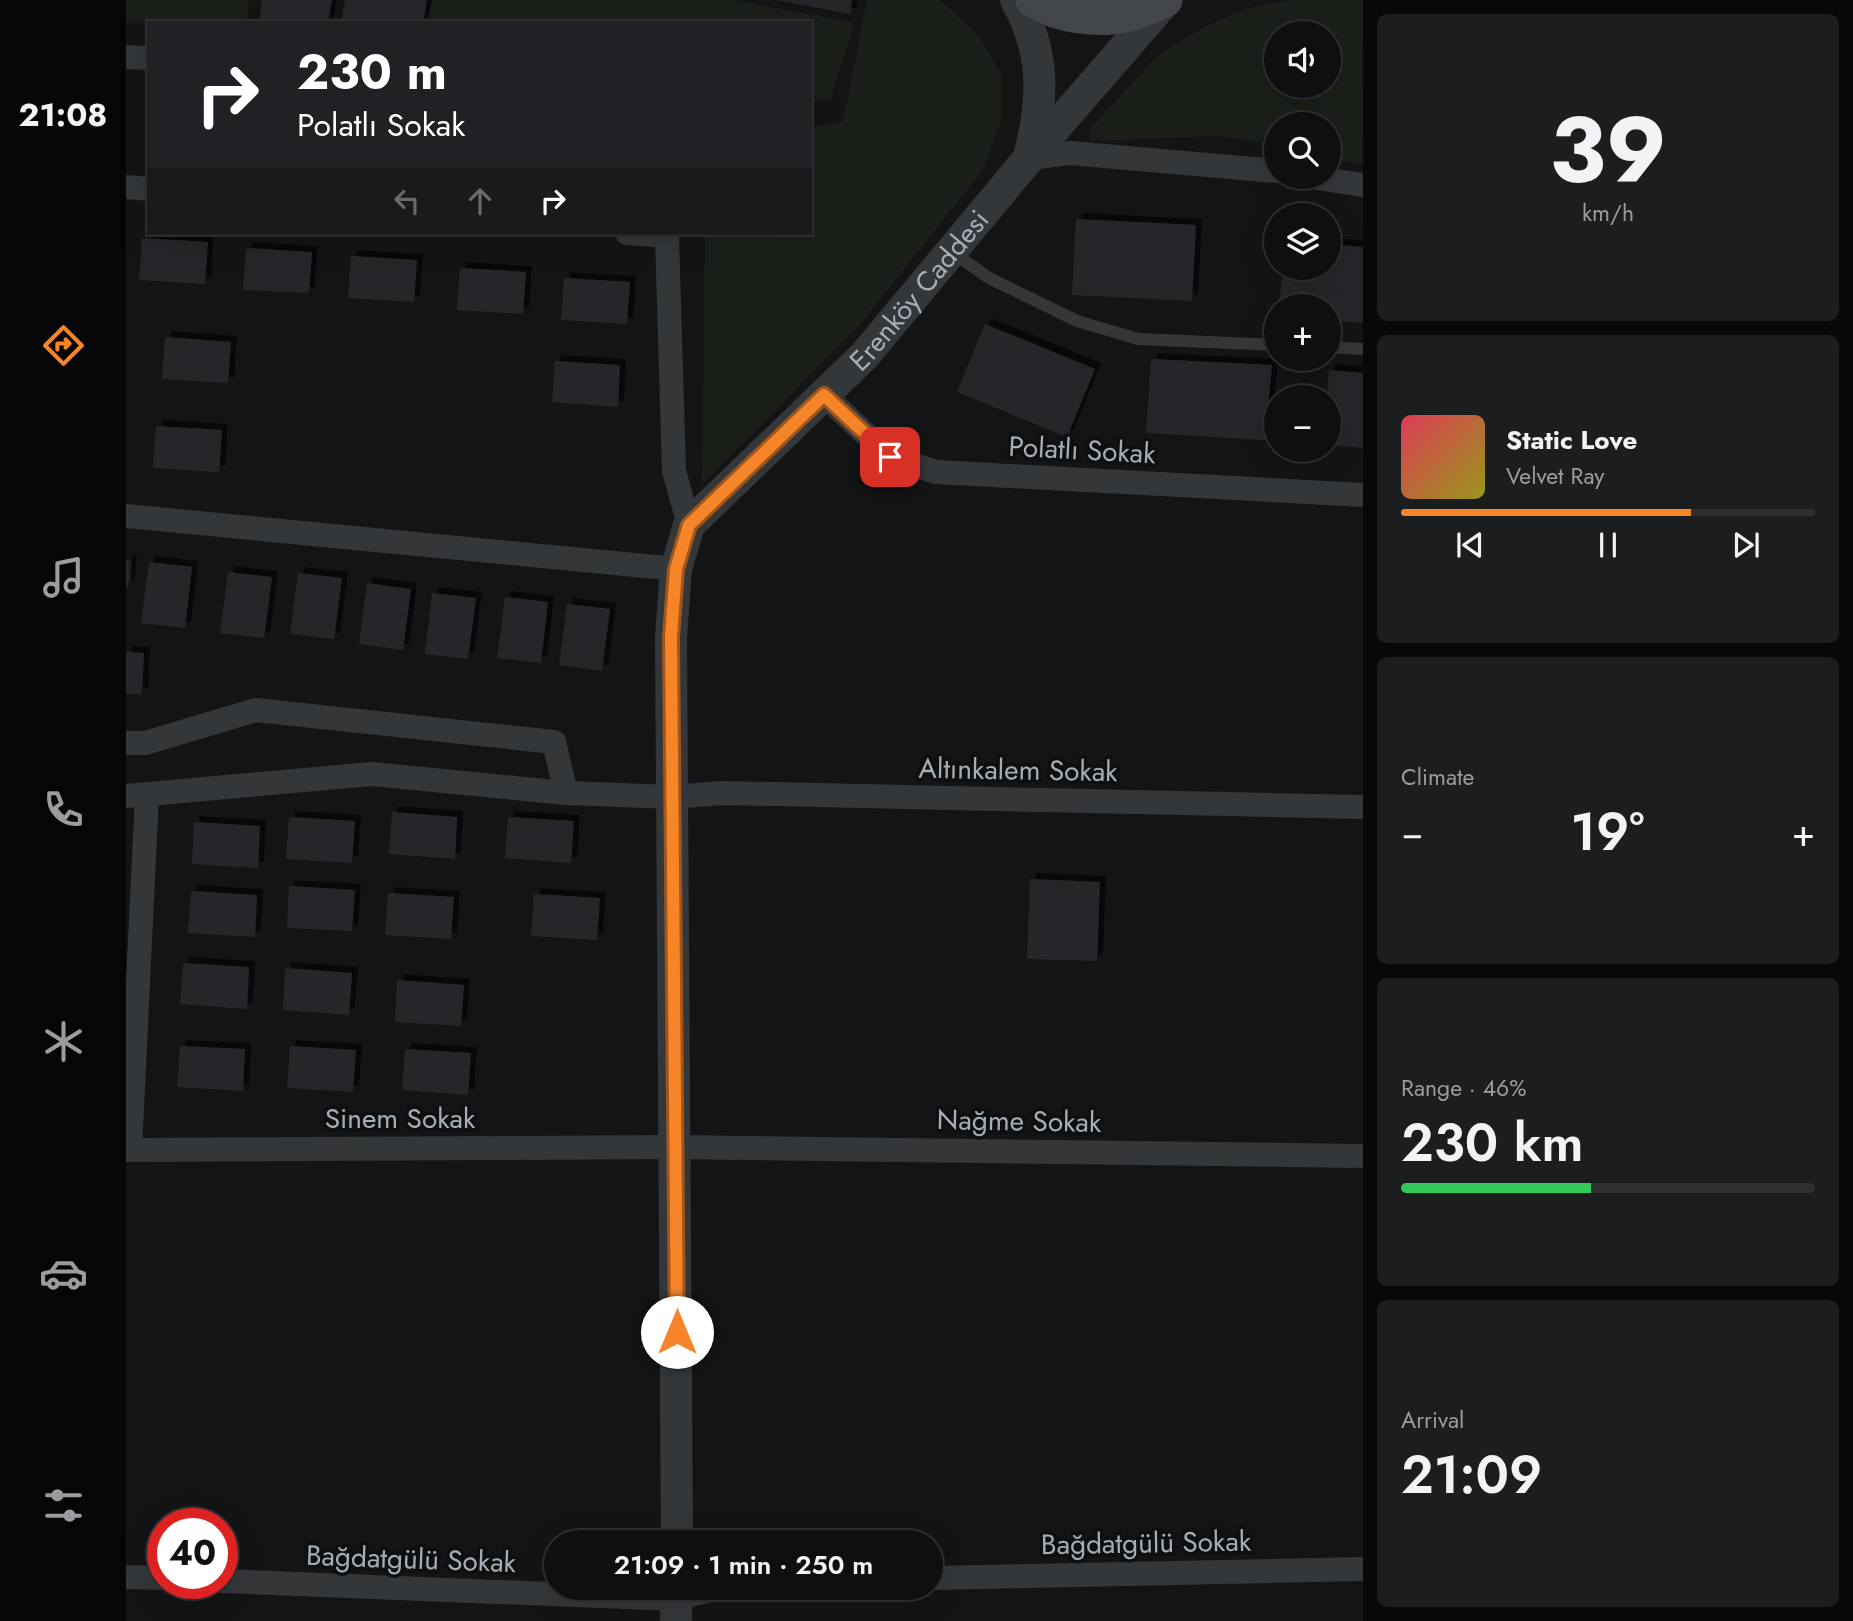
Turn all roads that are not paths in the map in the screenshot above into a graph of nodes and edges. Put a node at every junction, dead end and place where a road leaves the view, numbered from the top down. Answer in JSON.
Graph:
{"nodes":[{"id":1,"x":1016,"y":0,"type":"edge"},
{"id":2,"x":1033,"y":0,"type":"edge"},
{"id":3,"x":1165,"y":0,"type":"edge"},
{"id":4,"x":126,"y":57,"type":"edge"},
{"id":5,"x":147,"y":58,"type":"edge"},
{"id":6,"x":1029,"y":158,"type":"junction"},
{"id":7,"x":1264,"y":170,"type":"edge"},
{"id":8,"x":1341,"y":182,"type":"edge"},
{"id":9,"x":1363,"y":186,"type":"edge"},
{"id":10,"x":126,"y":187,"type":"edge"},
{"id":11,"x":147,"y":189,"type":"edge"},
{"id":12,"x":668,"y":235,"type":"edge"},
{"id":13,"x":951,"y":251,"type":"junction"},
{"id":14,"x":1264,"y":344,"type":"edge"},
{"id":15,"x":1341,"y":348,"type":"edge"},
{"id":16,"x":1363,"y":349,"type":"edge"},
{"id":17,"x":824,"y":395,"type":"junction"},
{"id":18,"x":1363,"y":495,"type":"edge"},
{"id":19,"x":126,"y":516,"type":"edge"},
{"id":20,"x":689,"y":525,"type":"junction"},
{"id":21,"x":676,"y":569,"type":"junction"},
{"id":22,"x":126,"y":743,"type":"edge"},
{"id":23,"x":566,"y":793,"type":"junction"},
{"id":24,"x":137,"y":795,"type":"edge"},
{"id":25,"x":672,"y":797,"type":"junction"},
{"id":26,"x":1363,"y":807,"type":"edge"},
{"id":27,"x":675,"y":1147,"type":"junction"},
{"id":28,"x":128,"y":1150,"type":"edge"},
{"id":29,"x":1363,"y":1156,"type":"edge"},
{"id":30,"x":677,"y":1530,"type":"edge"},
{"id":31,"x":1363,"y":1569,"type":"edge"},
{"id":32,"x":126,"y":1577,"type":"edge"},
{"id":33,"x":147,"y":1578,"type":"edge"},
{"id":34,"x":943,"y":1578,"type":"edge"},
{"id":35,"x":238,"y":1582,"type":"edge"},
{"id":36,"x":676,"y":1603,"type":"edge"}],
"edges":[{"from":1,"to":6,"type":"street"},
{"from":2,"to":3,"type":"main road"},
{"from":3,"to":6,"type":"street","name":"Erenköy Caddesi"},
{"from":4,"to":5,"type":"street"},
{"from":6,"to":7,"type":"street"},
{"from":6,"to":13,"type":"street","name":"Erenköy Caddesi"},
{"from":8,"to":9,"type":"street"},
{"from":10,"to":11,"type":"street"},
{"from":12,"to":20,"type":"street"},
{"from":13,"to":14,"type":"lane"},
{"from":13,"to":17,"type":"street","name":"Erenköy Caddesi"},
{"from":15,"to":16,"type":"lane"},
{"from":17,"to":18,"type":"street","name":"Polatlı Sokak"},
{"from":17,"to":20,"type":"street","name":"Erenköy Caddesi"},
{"from":19,"to":21,"type":"street"},
{"from":20,"to":21,"type":"street","name":"Erenköy Caddesi"},
{"from":21,"to":25,"type":"street","name":"Erenköy Caddesi"},
{"from":22,"to":23,"type":"street"},
{"from":23,"to":24,"type":"street","name":"Altınkalem Sokak"},
{"from":23,"to":25,"type":"street","name":"Altınkalem Sokak"},
{"from":24,"to":28,"type":"street"},
{"from":25,"to":26,"type":"street","name":"Altınkalem Sokak"},
{"from":25,"to":27,"type":"street","name":"Erenköy Caddesi"},
{"from":27,"to":28,"type":"street","name":"Sinem Sokak"},
{"from":27,"to":29,"type":"street","name":"Nağme Sokak"},
{"from":27,"to":30,"type":"street","name":"Erenköy Caddesi"},
{"from":31,"to":34,"type":"street","name":"Bağdatgülü Sokak"},
{"from":32,"to":33,"type":"street"},
{"from":35,"to":36,"type":"street","name":"Bağdatgülü Sokak"}]}
